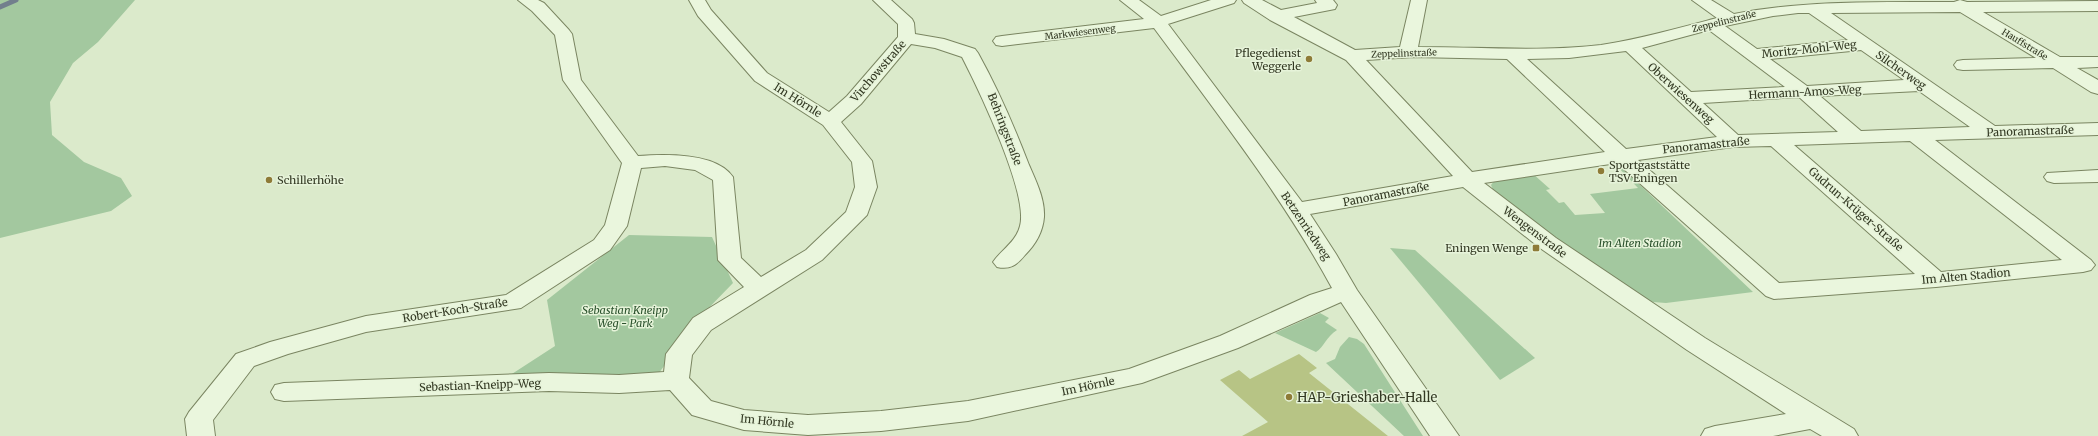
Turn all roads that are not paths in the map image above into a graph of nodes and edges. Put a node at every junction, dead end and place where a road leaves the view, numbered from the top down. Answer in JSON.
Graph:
{"nodes":[{"id":1,"x":526,"y":0,"type":"edge"},
{"id":2,"x":696,"y":0,"type":"edge"},
{"id":3,"x":881,"y":0,"type":"edge"},
{"id":4,"x":1128,"y":0,"type":"edge"},
{"id":5,"x":1228,"y":0,"type":"edge"},
{"id":6,"x":1250,"y":0,"type":"edge"},
{"id":7,"x":1323,"y":0,"type":"edge"},
{"id":8,"x":1419,"y":0,"type":"edge"},
{"id":9,"x":1700,"y":0,"type":"edge"},
{"id":10,"x":1957,"y":3,"type":"edge"},
{"id":11,"x":2086,"y":4,"type":"edge"},
{"id":12,"x":1812,"y":7,"type":"junction"},
{"id":13,"x":1276,"y":16,"type":"junction"},
{"id":14,"x":1730,"y":19,"type":"junction"},
{"id":15,"x":1158,"y":22,"type":"junction"},
{"id":16,"x":1710,"y":24,"type":"junction"},
{"id":17,"x":907,"y":38,"type":"junction"},
{"id":18,"x":1002,"y":41,"type":"dead end"},
{"id":19,"x":1864,"y":44,"type":"junction"},
{"id":20,"x":1629,"y":45,"type":"junction"},
{"id":21,"x":1408,"y":52,"type":"junction"},
{"id":22,"x":1511,"y":53,"type":"junction"},
{"id":23,"x":1753,"y":55,"type":"junction"},
{"id":24,"x":1352,"y":56,"type":"junction"},
{"id":25,"x":2055,"y":62,"type":"junction"},
{"id":26,"x":2098,"y":62,"type":"edge"},
{"id":27,"x":1963,"y":65,"type":"dead end"},
{"id":28,"x":1923,"y":85,"type":"junction"},
{"id":29,"x":2098,"y":88,"type":"edge"},
{"id":30,"x":1804,"y":92,"type":"junction"},
{"id":31,"x":1686,"y":98,"type":"junction"},
{"id":32,"x":830,"y":121,"type":"junction"},
{"id":33,"x":2098,"y":129,"type":"edge"},
{"id":34,"x":1991,"y":133,"type":"junction"},
{"id":35,"x":1915,"y":135,"type":"junction"},
{"id":36,"x":1856,"y":137,"type":"junction"},
{"id":37,"x":1775,"y":139,"type":"junction"},
{"id":38,"x":1733,"y":141,"type":"junction"},
{"id":39,"x":1620,"y":155,"type":"junction"},
{"id":40,"x":632,"y":163,"type":"junction"},
{"id":41,"x":2098,"y":176,"type":"edge"},
{"id":42,"x":2054,"y":177,"type":"dead end"},
{"id":43,"x":1467,"y":178,"type":"junction"},
{"id":44,"x":1296,"y":210,"type":"junction"},
{"id":45,"x":1005,"y":262,"type":"dead end"},
{"id":46,"x":1936,"y":280,"type":"junction"},
{"id":47,"x":759,"y":288,"type":"junction"},
{"id":48,"x":1346,"y":292,"type":"junction"},
{"id":49,"x":676,"y":380,"type":"junction"},
{"id":50,"x":284,"y":392,"type":"dead end"},
{"id":51,"x":1814,"y":419,"type":"junction"},
{"id":52,"x":201,"y":436,"type":"edge"},
{"id":53,"x":1445,"y":436,"type":"edge"},
{"id":54,"x":1715,"y":436,"type":"edge"},
{"id":55,"x":1844,"y":436,"type":"edge"}],
"edges":[{"from":1,"to":40,"type":"street"},
{"from":2,"to":32,"type":"street","name":"Im Hörnle"},
{"from":3,"to":17,"type":"street","name":"Virchowstraße"},
{"from":4,"to":15,"type":"street"},
{"from":5,"to":15,"type":"street","name":"Markwiesenweg"},
{"from":6,"to":13,"type":"street","name":"Wengenstraße"},
{"from":7,"to":13,"type":"street"},
{"from":8,"to":21,"type":"street"},
{"from":9,"to":14,"type":"street"},
{"from":10,"to":11,"type":"street","name":"Zeppelinstraße"},
{"from":10,"to":12,"type":"street","name":"Zeppelinstraße"},
{"from":10,"to":25,"type":"street","name":"Hauffstraße"},
{"from":12,"to":14,"type":"street","name":"Zeppelinstraße"},
{"from":12,"to":19,"type":"street","name":"Silcherweg"},
{"from":13,"to":24,"type":"street","name":"Wengenstraße"},
{"from":14,"to":16,"type":"street","name":"Zeppelinstraße"},
{"from":15,"to":18,"type":"street","name":"Markwiesenweg"},
{"from":15,"to":44,"type":"street","name":"Betzenriedweg"},
{"from":16,"to":20,"type":"street","name":"Zeppelinstraße"},
{"from":16,"to":23,"type":"street"},
{"from":17,"to":32,"type":"street","name":"Virchowstraße"},
{"from":17,"to":45,"type":"street","name":"Behringstraße"},
{"from":19,"to":23,"type":"street","name":"Moritz-Mohl-Weg"},
{"from":19,"to":28,"type":"street","name":"Silcherweg"},
{"from":20,"to":22,"type":"street","name":"Zeppelinstraße"},
{"from":20,"to":31,"type":"street","name":"Oberwiesenweg"},
{"from":21,"to":22,"type":"street","name":"Zeppelinstraße"},
{"from":21,"to":24,"type":"street","name":"Zeppelinstraße"},
{"from":22,"to":39,"type":"street","name":"Im Alten Stadion"},
{"from":23,"to":30,"type":"street"},
{"from":24,"to":43,"type":"street","name":"Wengenstraße"},
{"from":25,"to":26,"type":"street"},
{"from":25,"to":27,"type":"street"},
{"from":25,"to":29,"type":"street","name":"Hauffstraße"},
{"from":28,"to":30,"type":"street","name":"Hermann-Amos-Weg"},
{"from":28,"to":34,"type":"street","name":"Silcherweg"},
{"from":30,"to":31,"type":"street","name":"Hermann-Amos-Weg"},
{"from":30,"to":36,"type":"street"},
{"from":31,"to":38,"type":"street","name":"Oberwiesenweg"},
{"from":32,"to":47,"type":"street","name":"Im Hörnle"},
{"from":33,"to":34,"type":"street","name":"Panoramastraße"},
{"from":34,"to":35,"type":"street","name":"Panoramastraße"},
{"from":35,"to":36,"type":"street","name":"Panoramastraße"},
{"from":35,"to":46,"type":"street","name":"Im Alten Stadion"},
{"from":36,"to":37,"type":"street","name":"Panoramastraße"},
{"from":37,"to":38,"type":"street","name":"Panoramastraße"},
{"from":37,"to":46,"type":"street","name":"Gudrun-Krüger-Straße"},
{"from":38,"to":39,"type":"street","name":"Panoramastraße"},
{"from":39,"to":43,"type":"street","name":"Panoramastraße"},
{"from":39,"to":46,"type":"street","name":"Im Alten Stadion"},
{"from":40,"to":47,"type":"street"},
{"from":40,"to":52,"type":"street","name":"Robert-Koch-Straße"},
{"from":41,"to":42,"type":"street"},
{"from":43,"to":44,"type":"street","name":"Panoramastraße"},
{"from":43,"to":51,"type":"street","name":"Wengenstraße"},
{"from":44,"to":48,"type":"street","name":"Betzenriedweg"},
{"from":47,"to":49,"type":"street","name":"Im Hörnle"},
{"from":48,"to":49,"type":"street","name":"Im Hörnle"},
{"from":48,"to":53,"type":"street","name":"Betzenriedweg"},
{"from":49,"to":50,"type":"street","name":"Sebastian-Kneipp-Weg"},
{"from":51,"to":54,"type":"street"},
{"from":51,"to":55,"type":"street","name":"Wengenstraße"}]}
